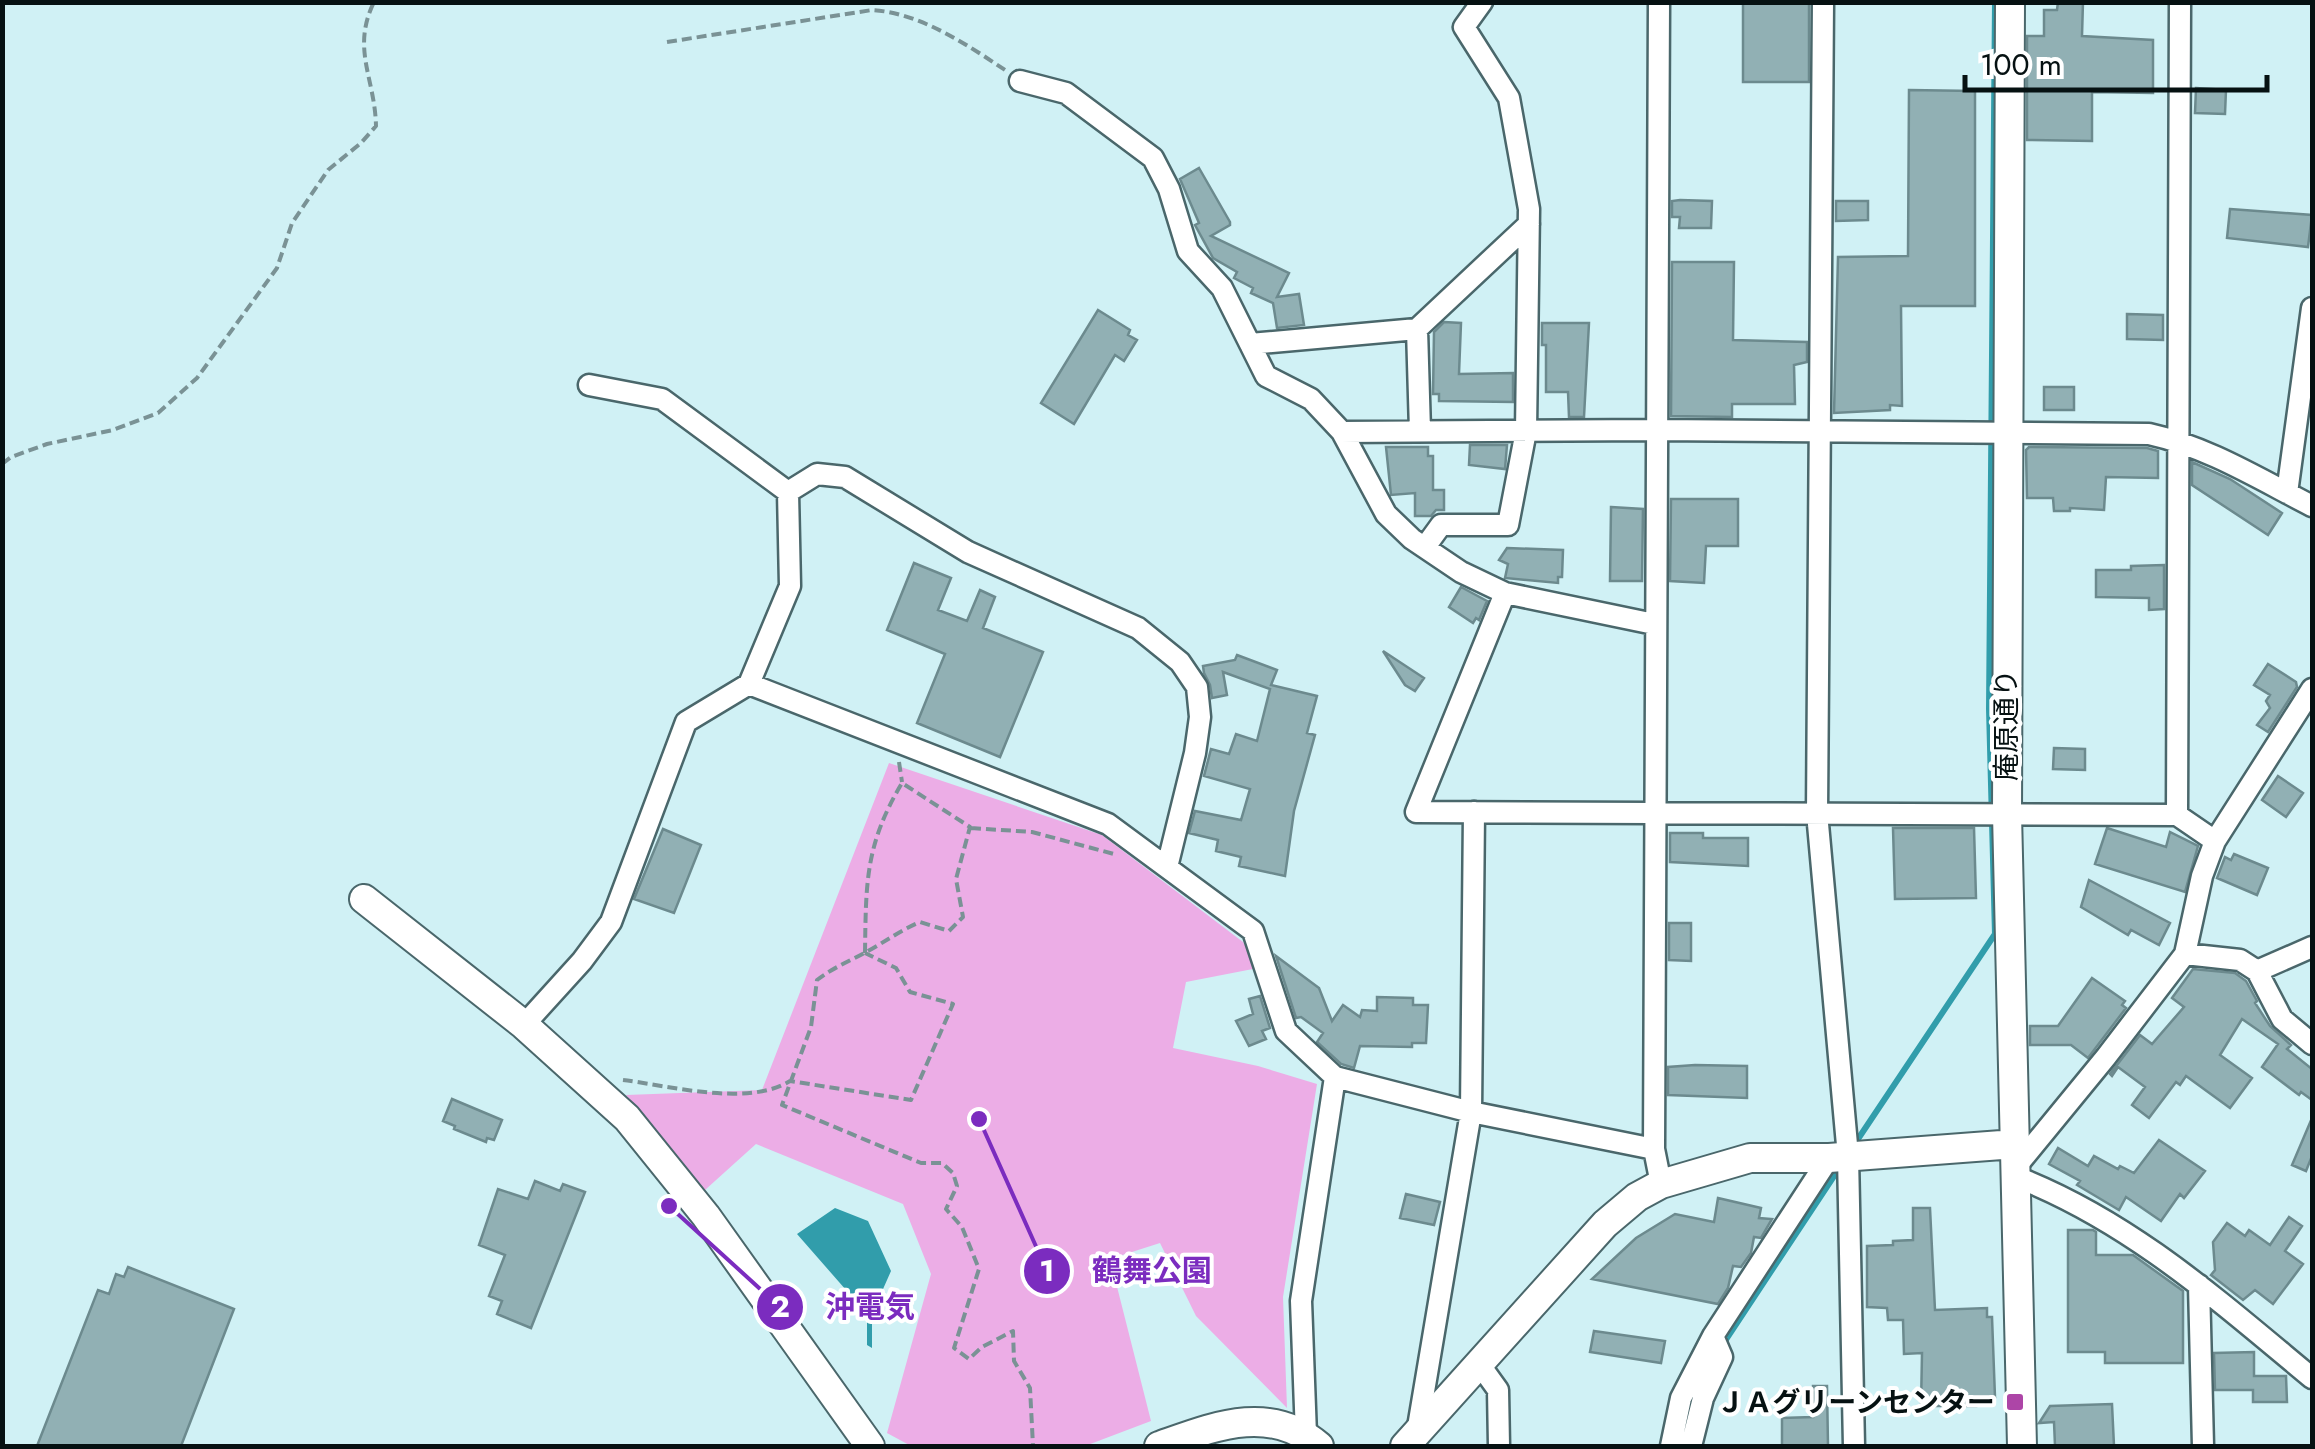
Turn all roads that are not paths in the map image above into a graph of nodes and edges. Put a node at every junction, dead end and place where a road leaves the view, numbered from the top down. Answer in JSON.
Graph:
{"nodes":[{"id":1,"x":1482,"y":2,"type":"edge"},
{"id":2,"x":1659,"y":2,"type":"edge"},
{"id":3,"x":1823,"y":2,"type":"edge"},
{"id":4,"x":2010,"y":2,"type":"edge"},
{"id":5,"x":2180,"y":2,"type":"edge"},
{"id":6,"x":1020,"y":81,"type":"road end"},
{"id":7,"x":1529,"y":224,"type":"junction"},
{"id":8,"x":2312,"y":308,"type":"edge"},
{"id":9,"x":1417,"y":329,"type":"junction"},
{"id":10,"x":1250,"y":344,"type":"junction"},
{"id":11,"x":588,"y":385,"type":"dead end"},
{"id":12,"x":1526,"y":430,"type":"junction"},
{"id":13,"x":1656,"y":430,"type":"junction"},
{"id":14,"x":1420,"y":431,"type":"junction"},
{"id":15,"x":1342,"y":432,"type":"junction"},
{"id":16,"x":1820,"y":432,"type":"junction"},
{"id":17,"x":2006,"y":434,"type":"junction"},
{"id":18,"x":2178,"y":440,"type":"junction"},
{"id":19,"x":788,"y":492,"type":"junction"},
{"id":20,"x":2287,"y":493,"type":"junction"},
{"id":21,"x":2312,"y":506,"type":"edge"},
{"id":22,"x":1425,"y":547,"type":"junction"},
{"id":23,"x":1505,"y":593,"type":"junction"},
{"id":24,"x":1654,"y":624,"type":"junction"},
{"id":25,"x":750,"y":684,"type":"junction"},
{"id":26,"x":2312,"y":689,"type":"edge"},
{"id":27,"x":1474,"y":812,"type":"junction"},
{"id":28,"x":1654,"y":813,"type":"junction"},
{"id":29,"x":1817,"y":813,"type":"junction"},
{"id":30,"x":2006,"y":814,"type":"junction"},
{"id":31,"x":2177,"y":815,"type":"junction"},
{"id":32,"x":2215,"y":841,"type":"junction"},
{"id":33,"x":1167,"y":868,"type":"junction"},
{"id":34,"x":364,"y":898,"type":"dead end"},
{"id":35,"x":2312,"y":948,"type":"edge"},
{"id":36,"x":2185,"y":954,"type":"junction"},
{"id":37,"x":2257,"y":970,"type":"junction"},
{"id":38,"x":524,"y":1026,"type":"junction"},
{"id":39,"x":2312,"y":1044,"type":"edge"},
{"id":40,"x":1336,"y":1077,"type":"junction"},
{"id":41,"x":1471,"y":1112,"type":"junction"},
{"id":42,"x":1654,"y":1149,"type":"junction"},
{"id":43,"x":1839,"y":1157,"type":"junction"},
{"id":44,"x":2015,"y":1163,"type":"junction"},
{"id":45,"x":1661,"y":1184,"type":"junction"},
{"id":46,"x":2200,"y":1284,"type":"junction"},
{"id":47,"x":1712,"y":1336,"type":"junction"},
{"id":48,"x":1480,"y":1365,"type":"junction"},
{"id":49,"x":2312,"y":1378,"type":"edge"},
{"id":50,"x":1312,"y":1441,"type":"edge"},
{"id":51,"x":1408,"y":1444,"type":"edge"},
{"id":52,"x":870,"y":1446,"type":"edge"},
{"id":53,"x":1159,"y":1446,"type":"edge"},
{"id":54,"x":1499,"y":1446,"type":"edge"},
{"id":55,"x":1671,"y":1446,"type":"edge"},
{"id":56,"x":1691,"y":1446,"type":"edge"},
{"id":57,"x":1854,"y":1446,"type":"edge"},
{"id":58,"x":2022,"y":1446,"type":"edge"},
{"id":59,"x":2203,"y":1446,"type":"edge"}],
"edges":[{"from":1,"to":7,"type":"street"},
{"from":2,"to":13,"type":"street"},
{"from":3,"to":16,"type":"street"},
{"from":4,"to":17,"type":"street","name":"庵原通り"},
{"from":5,"to":18,"type":"street"},
{"from":6,"to":10,"type":"street"},
{"from":7,"to":9,"type":"street"},
{"from":7,"to":12,"type":"street"},
{"from":8,"to":20,"type":"street"},
{"from":9,"to":10,"type":"street"},
{"from":9,"to":14,"type":"street"},
{"from":10,"to":15,"type":"street"},
{"from":11,"to":19,"type":"street"},
{"from":12,"to":13,"type":"street"},
{"from":12,"to":14,"type":"street"},
{"from":12,"to":22,"type":"street"},
{"from":13,"to":16,"type":"street"},
{"from":13,"to":24,"type":"street"},
{"from":14,"to":15,"type":"street"},
{"from":15,"to":22,"type":"street"},
{"from":16,"to":17,"type":"street"},
{"from":16,"to":29,"type":"street"},
{"from":17,"to":18,"type":"street"},
{"from":17,"to":30,"type":"street","name":"庵原通り"},
{"from":18,"to":20,"type":"street"},
{"from":18,"to":31,"type":"street"},
{"from":19,"to":25,"type":"street"},
{"from":19,"to":33,"type":"street"},
{"from":20,"to":21,"type":"street"},
{"from":22,"to":23,"type":"street"},
{"from":23,"to":24,"type":"street"},
{"from":23,"to":27,"type":"street"},
{"from":24,"to":28,"type":"street"},
{"from":25,"to":33,"type":"street"},
{"from":25,"to":38,"type":"street"},
{"from":26,"to":32,"type":"street"},
{"from":27,"to":28,"type":"street"},
{"from":27,"to":41,"type":"street"},
{"from":28,"to":29,"type":"street"},
{"from":28,"to":42,"type":"street"},
{"from":29,"to":30,"type":"street"},
{"from":29,"to":43,"type":"street"},
{"from":30,"to":31,"type":"street"},
{"from":30,"to":44,"type":"street","name":"庵原通り"},
{"from":31,"to":32,"type":"street"},
{"from":32,"to":36,"type":"street"},
{"from":33,"to":40,"type":"street"},
{"from":34,"to":38,"type":"street"},
{"from":35,"to":37,"type":"street"},
{"from":36,"to":37,"type":"street"},
{"from":36,"to":44,"type":"street"},
{"from":37,"to":39,"type":"street"},
{"from":38,"to":52,"type":"street"},
{"from":40,"to":41,"type":"street"},
{"from":40,"to":50,"type":"street"},
{"from":41,"to":42,"type":"street"},
{"from":41,"to":51,"type":"street"},
{"from":42,"to":45,"type":"street"},
{"from":43,"to":44,"type":"street"},
{"from":43,"to":45,"type":"street"},
{"from":43,"to":47,"type":"street"},
{"from":43,"to":57,"type":"street"},
{"from":44,"to":46,"type":"street"},
{"from":44,"to":58,"type":"street","name":"庵原通り"},
{"from":45,"to":48,"type":"street"},
{"from":46,"to":49,"type":"street"},
{"from":46,"to":59,"type":"street"},
{"from":47,"to":55,"type":"street"},
{"from":47,"to":56,"type":"street"},
{"from":48,"to":51,"type":"street"},
{"from":48,"to":54,"type":"street"},
{"from":50,"to":53,"type":"street"}]}
